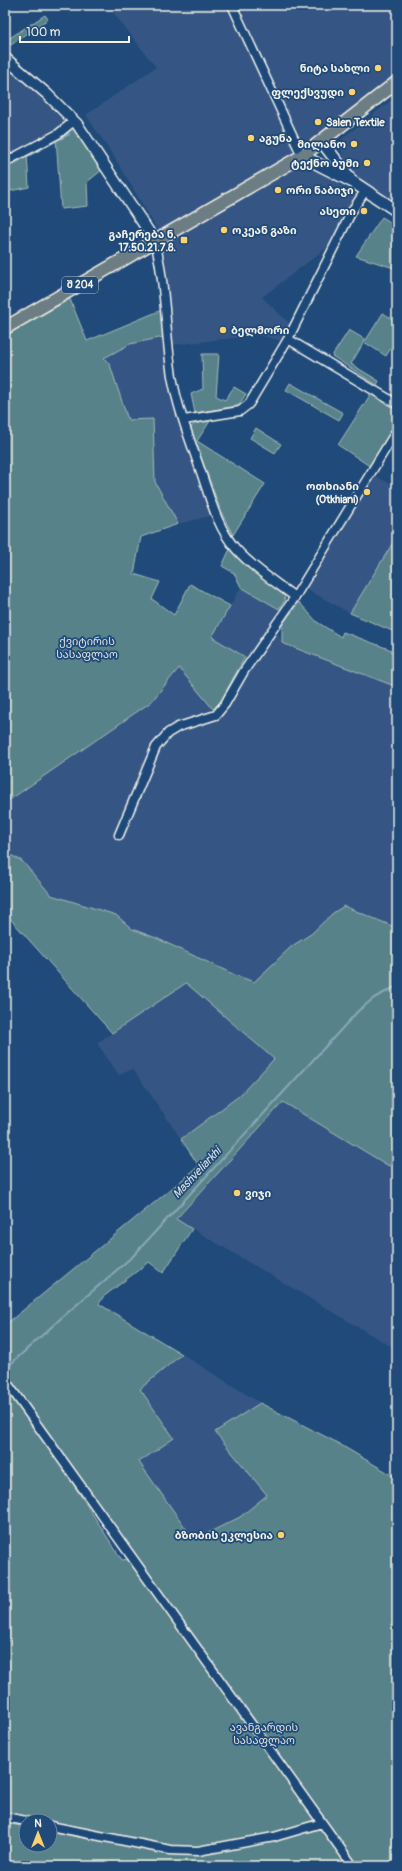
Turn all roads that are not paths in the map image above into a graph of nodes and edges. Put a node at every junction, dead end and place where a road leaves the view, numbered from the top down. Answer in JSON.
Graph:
{"nodes":[{"id":1,"x":232,"y":5,"type":"edge"},
{"id":2,"x":5,"y":58,"type":"edge"},
{"id":3,"x":397,"y":82,"type":"edge"},
{"id":4,"x":74,"y":121,"type":"junction"},
{"id":5,"x":322,"y":142,"type":"junction"},
{"id":6,"x":302,"y":156,"type":"junction"},
{"id":7,"x":5,"y":162,"type":"edge"},
{"id":8,"x":353,"y":182,"type":"junction"},
{"id":9,"x":365,"y":191,"type":"junction"},
{"id":10,"x":397,"y":212,"type":"edge"},
{"id":11,"x":155,"y":241,"type":"junction"},
{"id":12,"x":5,"y":328,"type":"edge"},
{"id":13,"x":288,"y":339,"type":"junction"},
{"id":14,"x":397,"y":404,"type":"edge"},
{"id":15,"x":184,"y":420,"type":"junction"},
{"id":16,"x":397,"y":430,"type":"edge"},
{"id":17,"x":295,"y":597,"type":"junction"},
{"id":18,"x":119,"y":835,"type":"dead end"},
{"id":19,"x":5,"y":1380,"type":"edge"},
{"id":20,"x":5,"y":1817,"type":"edge"},
{"id":21,"x":18,"y":1819,"type":"edge"},
{"id":22,"x":322,"y":1823,"type":"junction"},
{"id":23,"x":58,"y":1828,"type":"edge"},
{"id":24,"x":353,"y":1866,"type":"edge"}],
"edges":[{"from":1,"to":6,"type":"street"},
{"from":2,"to":4,"type":"street"},
{"from":3,"to":5,"type":"main road","number":"შ 204"},
{"from":4,"to":7,"type":"street"},
{"from":4,"to":11,"type":"street"},
{"from":5,"to":6,"type":"main road","number":"შ 204"},
{"from":5,"to":8,"type":"main road"},
{"from":6,"to":8,"type":"main road"},
{"from":6,"to":11,"type":"main road","number":"შ 204"},
{"from":8,"to":9,"type":"main road"},
{"from":9,"to":10,"type":"main road"},
{"from":9,"to":13,"type":"street"},
{"from":11,"to":12,"type":"main road","number":"შ 204"},
{"from":11,"to":15,"type":"street"},
{"from":13,"to":14,"type":"street"},
{"from":13,"to":15,"type":"street"},
{"from":15,"to":17,"type":"street"},
{"from":16,"to":17,"type":"street"},
{"from":17,"to":18,"type":"street"},
{"from":19,"to":22,"type":"street"},
{"from":20,"to":21,"type":"street"},
{"from":22,"to":23,"type":"street"},
{"from":22,"to":24,"type":"street"}]}
